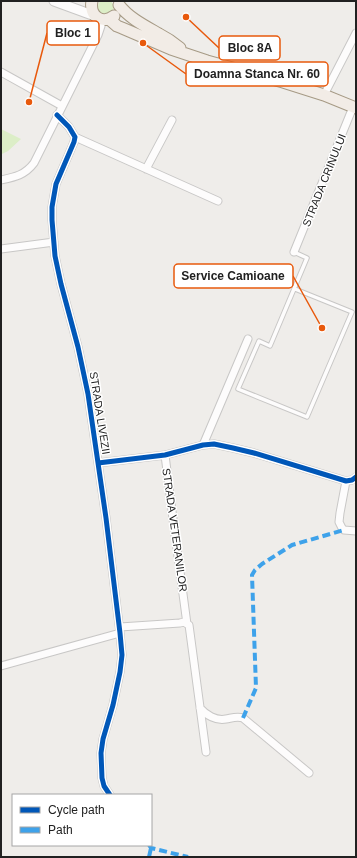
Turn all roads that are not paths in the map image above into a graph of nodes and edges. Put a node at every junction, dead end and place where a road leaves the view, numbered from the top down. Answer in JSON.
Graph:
{"nodes":[{"id":1,"x":54,"y":1,"type":"edge"},
{"id":2,"x":90,"y":2,"type":"edge"},
{"id":3,"x":118,"y":3,"type":"edge"},
{"id":4,"x":102,"y":18,"type":"junction"},
{"id":5,"x":356,"y":33,"type":"edge"},
{"id":6,"x":189,"y":54,"type":"junction"},
{"id":7,"x":1,"y":72,"type":"edge"},
{"id":8,"x":324,"y":96,"type":"junction"},
{"id":9,"x":62,"y":106,"type":"junction"},
{"id":10,"x":354,"y":107,"type":"edge"},
{"id":11,"x":57,"y":115,"type":"junction"},
{"id":12,"x":172,"y":120,"type":"dead end"},
{"id":13,"x":75,"y":137,"type":"junction"},
{"id":14,"x":146,"y":169,"type":"junction"},
{"id":15,"x":1,"y":180,"type":"edge"},
{"id":16,"x":218,"y":201,"type":"dead end"},
{"id":17,"x":54,"y":242,"type":"junction"},
{"id":18,"x":1,"y":249,"type":"edge"},
{"id":19,"x":294,"y":252,"type":"joint"},
{"id":20,"x":295,"y":288,"type":"junction"},
{"id":21,"x":248,"y":339,"type":"dead end"},
{"id":22,"x":203,"y":445,"type":"junction"},
{"id":23,"x":165,"y":455,"type":"junction"},
{"id":24,"x":98,"y":463,"type":"junction"},
{"id":25,"x":356,"y":477,"type":"edge"},
{"id":26,"x":346,"y":481,"type":"junction"},
{"id":27,"x":356,"y":531,"type":"edge"},
{"id":28,"x":188,"y":624,"type":"junction"},
{"id":29,"x":120,"y":630,"type":"junction"},
{"id":30,"x":1,"y":666,"type":"edge"},
{"id":31,"x":200,"y":707,"type":"junction"},
{"id":32,"x":206,"y":752,"type":"dead end"},
{"id":33,"x":309,"y":773,"type":"dead end"},
{"id":34,"x":109,"y":794,"type":"edge"}],
"edges":[{"from":1,"to":4,"type":"street"},
{"from":2,"to":4,"type":"main road"},
{"from":3,"to":4,"type":"main road"},
{"from":3,"to":6,"type":"main road"},
{"from":4,"to":6,"type":"main road"},
{"from":4,"to":9,"type":"street"},
{"from":5,"to":8,"type":"street"},
{"from":6,"to":8,"type":"main road"},
{"from":7,"to":9,"type":"street"},
{"from":8,"to":10,"type":"main road"},
{"from":9,"to":11,"type":"street"},
{"from":10,"to":19,"type":"street","name":"STRADA CRINULUI"},
{"from":11,"to":13,"type":"street"},
{"from":11,"to":15,"type":"street"},
{"from":12,"to":14,"type":"street"},
{"from":13,"to":14,"type":"street"},
{"from":13,"to":17,"type":"street","name":"STRADA LIVEZII"},
{"from":14,"to":16,"type":"street"},
{"from":17,"to":18,"type":"street"},
{"from":17,"to":24,"type":"street","name":"STRADA LIVEZII"},
{"from":19,"to":20,"type":"lane"},
{"from":20,"to":20,"type":"lane"},
{"from":21,"to":22,"type":"street"},
{"from":22,"to":23,"type":"street"},
{"from":22,"to":26,"type":"street"},
{"from":23,"to":24,"type":"street","name":"STRADA VETERANILOR"},
{"from":23,"to":28,"type":"street","name":"STRADA VETERANILOR"},
{"from":24,"to":29,"type":"street","name":"STRADA LIVEZII"},
{"from":25,"to":26,"type":"street"},
{"from":26,"to":27,"type":"street"},
{"from":28,"to":29,"type":"street"},
{"from":28,"to":31,"type":"street","name":"STRADA VETERANILOR"},
{"from":29,"to":30,"type":"street"},
{"from":29,"to":34,"type":"street","name":"STRADA LIVEZII"},
{"from":31,"to":32,"type":"street","name":"STRADA VETERANILOR"},
{"from":31,"to":33,"type":"street"}]}
